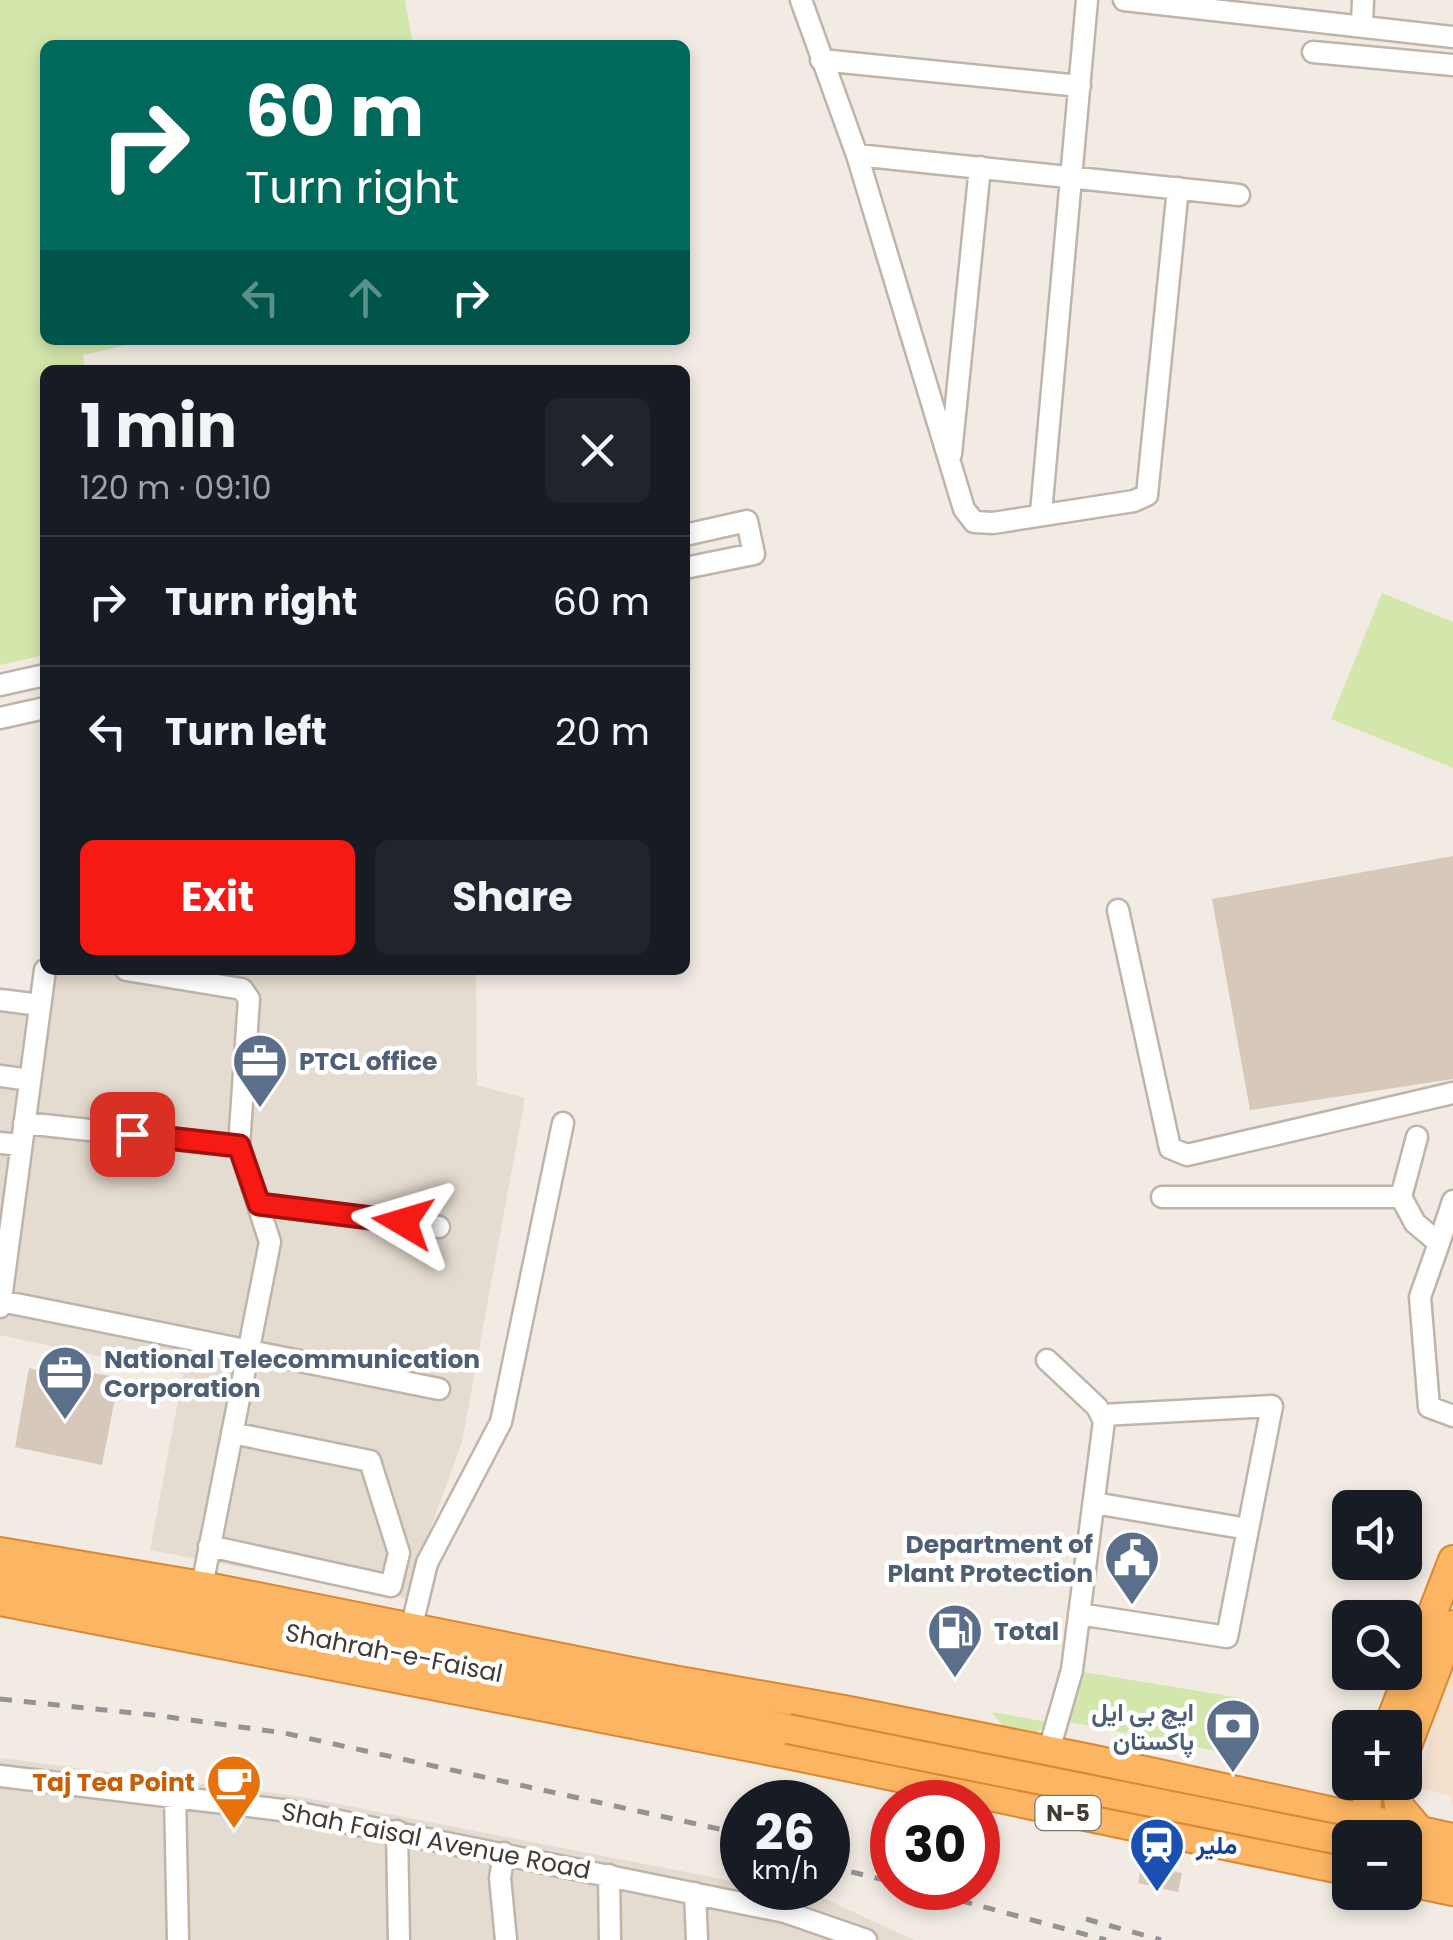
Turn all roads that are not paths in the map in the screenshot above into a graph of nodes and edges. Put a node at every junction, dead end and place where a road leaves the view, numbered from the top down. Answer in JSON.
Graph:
{"nodes":[{"id":1,"x":801,"y":0,"type":"edge"},
{"id":2,"x":1087,"y":0,"type":"edge"},
{"id":3,"x":1124,"y":0,"type":"edge"},
{"id":4,"x":1364,"y":0,"type":"edge"},
{"id":5,"x":1362,"y":25,"type":"junction"},
{"id":6,"x":1453,"y":37,"type":"edge"},
{"id":7,"x":1313,"y":52,"type":"dead end"},
{"id":8,"x":821,"y":60,"type":"junction"},
{"id":9,"x":1453,"y":65,"type":"edge"},
{"id":10,"x":1080,"y":86,"type":"junction"},
{"id":11,"x":857,"y":155,"type":"junction"},
{"id":12,"x":980,"y":167,"type":"junction"},
{"id":13,"x":1073,"y":176,"type":"junction"},
{"id":14,"x":1178,"y":188,"type":"junction"},
{"id":15,"x":1239,"y":195,"type":"dead end"},
{"id":16,"x":950,"y":463,"type":"junction"},
{"id":17,"x":1041,"y":513,"type":"junction"},
{"id":18,"x":690,"y":534,"type":"edge"},
{"id":19,"x":690,"y":567,"type":"edge"},
{"id":20,"x":40,"y":676,"type":"edge"},
{"id":21,"x":0,"y":685,"type":"edge"},
{"id":22,"x":40,"y":709,"type":"edge"},
{"id":23,"x":0,"y":718,"type":"edge"},
{"id":24,"x":1118,"y":910,"type":"dead end"},
{"id":25,"x":44,"y":975,"type":"edge"},
{"id":26,"x":157,"y":975,"type":"edge"},
{"id":27,"x":0,"y":1000,"type":"edge"},
{"id":28,"x":40,"y":1005,"type":"junction"},
{"id":29,"x":0,"y":1076,"type":"edge"},
{"id":30,"x":30,"y":1080,"type":"junction"},
{"id":31,"x":1453,"y":1094,"type":"edge"},
{"id":32,"x":24,"y":1123,"type":"junction"},
{"id":33,"x":563,"y":1123,"type":"dead end"},
{"id":34,"x":1417,"y":1137,"type":"dead end"},
{"id":35,"x":11,"y":1144,"type":"edge"},
{"id":36,"x":239,"y":1146,"type":"junction"},
{"id":37,"x":1162,"y":1197,"type":"dead end"},
{"id":38,"x":1401,"y":1197,"type":"junction"},
{"id":39,"x":1453,"y":1201,"type":"edge"},
{"id":40,"x":259,"y":1204,"type":"junction"},
{"id":41,"x":6,"y":1217,"type":"edge"},
{"id":42,"x":439,"y":1226,"type":"dead end"},
{"id":43,"x":1439,"y":1243,"type":"junction"},
{"id":44,"x":1,"y":1295,"type":"edge"},
{"id":45,"x":249,"y":1348,"type":"junction"},
{"id":46,"x":1047,"y":1360,"type":"dead end"},
{"id":47,"x":438,"y":1389,"type":"dead end"},
{"id":48,"x":1102,"y":1415,"type":"junction"},
{"id":49,"x":1453,"y":1416,"type":"edge"},
{"id":50,"x":232,"y":1433,"type":"junction"},
{"id":51,"x":1094,"y":1503,"type":"junction"},
{"id":52,"x":1248,"y":1529,"type":"junction"},
{"id":53,"x":209,"y":1546,"type":"junction"},
{"id":54,"x":0,"y":1552,"type":"edge"},
{"id":55,"x":1453,"y":1560,"type":"edge"},
{"id":56,"x":0,"y":1575,"type":"edge"},
{"id":57,"x":202,"y":1586,"type":"junction"},
{"id":58,"x":0,"y":1600,"type":"edge"},
{"id":59,"x":1079,"y":1614,"type":"junction"},
{"id":60,"x":1453,"y":1625,"type":"edge"},
{"id":61,"x":411,"y":1629,"type":"junction"},
{"id":62,"x":1395,"y":1710,"type":"edge"},
{"id":63,"x":1421,"y":1710,"type":"edge"},
{"id":64,"x":787,"y":1741,"type":"junction"},
{"id":65,"x":1048,"y":1750,"type":"junction"},
{"id":66,"x":0,"y":1776,"type":"edge"},
{"id":67,"x":175,"y":1795,"type":"junction"},
{"id":68,"x":1258,"y":1797,"type":"junction"},
{"id":69,"x":1332,"y":1821,"type":"edge"},
{"id":70,"x":1332,"y":1827,"type":"edge"},
{"id":71,"x":397,"y":1831,"type":"junction"},
{"id":72,"x":1453,"y":1838,"type":"edge"},
{"id":73,"x":1422,"y":1841,"type":"edge"},
{"id":74,"x":1422,"y":1847,"type":"edge"},
{"id":75,"x":1243,"y":1849,"type":"junction"},
{"id":76,"x":504,"y":1853,"type":"junction"},
{"id":77,"x":1453,"y":1864,"type":"edge"},
{"id":78,"x":1332,"y":1867,"type":"edge"},
{"id":79,"x":608,"y":1875,"type":"junction"},
{"id":80,"x":1422,"y":1884,"type":"edge"},
{"id":81,"x":1453,"y":1891,"type":"edge"},
{"id":82,"x":696,"y":1893,"type":"junction"},
{"id":83,"x":178,"y":1940,"type":"edge"},
{"id":84,"x":399,"y":1940,"type":"edge"},
{"id":85,"x":506,"y":1940,"type":"edge"},
{"id":86,"x":610,"y":1940,"type":"edge"},
{"id":87,"x":697,"y":1940,"type":"edge"},
{"id":88,"x":866,"y":1940,"type":"edge"}],
"edges":[{"from":1,"to":8,"type":"street"},
{"from":2,"to":10,"type":"street"},
{"from":3,"to":5,"type":"street"},
{"from":4,"to":5,"type":"street"},
{"from":5,"to":6,"type":"street"},
{"from":7,"to":9,"type":"street"},
{"from":8,"to":10,"type":"street"},
{"from":8,"to":11,"type":"street"},
{"from":10,"to":13,"type":"street"},
{"from":11,"to":12,"type":"street"},
{"from":11,"to":16,"type":"street"},
{"from":12,"to":13,"type":"street"},
{"from":12,"to":16,"type":"street"},
{"from":13,"to":14,"type":"street"},
{"from":13,"to":17,"type":"street"},
{"from":14,"to":15,"type":"street"},
{"from":14,"to":17,"type":"street"},
{"from":16,"to":17,"type":"street"},
{"from":18,"to":19,"type":"street"},
{"from":20,"to":21,"type":"street"},
{"from":22,"to":23,"type":"street"},
{"from":24,"to":31,"type":"street"},
{"from":25,"to":28,"type":"street"},
{"from":26,"to":36,"type":"street"},
{"from":27,"to":28,"type":"street"},
{"from":28,"to":30,"type":"street"},
{"from":29,"to":30,"type":"street"},
{"from":30,"to":32,"type":"street"},
{"from":32,"to":35,"type":"street"},
{"from":32,"to":36,"type":"street"},
{"from":33,"to":61,"type":"street"},
{"from":34,"to":38,"type":"street"},
{"from":35,"to":41,"type":"street"},
{"from":36,"to":40,"type":"street"},
{"from":37,"to":38,"type":"street"},
{"from":38,"to":43,"type":"street"},
{"from":39,"to":43,"type":"street"},
{"from":40,"to":42,"type":"street"},
{"from":40,"to":45,"type":"street"},
{"from":41,"to":44,"type":"street"},
{"from":43,"to":49,"type":"street"},
{"from":44,"to":45,"type":"street"},
{"from":45,"to":47,"type":"street"},
{"from":45,"to":50,"type":"street"},
{"from":46,"to":48,"type":"street"},
{"from":48,"to":51,"type":"street"},
{"from":48,"to":52,"type":"street"},
{"from":50,"to":53,"type":"street"},
{"from":50,"to":53,"type":"street"},
{"from":51,"to":52,"type":"street"},
{"from":51,"to":59,"type":"street"},
{"from":52,"to":59,"type":"street"},
{"from":53,"to":57,"type":"street"},
{"from":54,"to":57,"type":"highway"},
{"from":55,"to":62,"type":"highway"},
{"from":56,"to":64,"type":"highway","name":"Shahrah-e-Faisal"},
{"from":57,"to":61,"type":"highway"},
{"from":58,"to":64,"type":"highway","name":"Shahrah-e-Faisal"},
{"from":59,"to":65,"type":"street"},
{"from":60,"to":63,"type":"highway"},
{"from":61,"to":65,"type":"highway"},
{"from":64,"to":70,"type":"highway","number":"N-5","bridge":true},
{"from":64,"to":75,"type":"highway","number":"N-5"},
{"from":65,"to":68,"type":"highway"},
{"from":66,"to":67,"type":"street","name":"Shah Faisal Avenue Road"},
{"from":67,"to":71,"type":"street","name":"Shah Faisal Avenue Road"},
{"from":67,"to":83,"type":"street"},
{"from":68,"to":69,"type":"highway"},
{"from":68,"to":75,"type":"highway"},
{"from":71,"to":76,"type":"street","name":"Shah Faisal Avenue Road"},
{"from":71,"to":84,"type":"street"},
{"from":72,"to":73,"type":"highway"},
{"from":74,"to":77,"type":"highway"},
{"from":75,"to":78,"type":"highway","number":"N-5"},
{"from":76,"to":79,"type":"street","name":"Shah Faisal Avenue Road"},
{"from":76,"to":85,"type":"street"},
{"from":79,"to":82,"type":"street","name":"Shah Faisal Avenue Road"},
{"from":79,"to":86,"type":"street"},
{"from":80,"to":81,"type":"highway"},
{"from":82,"to":87,"type":"street"},
{"from":82,"to":88,"type":"street","name":"Shah Faisal Avenue Road"}]}
